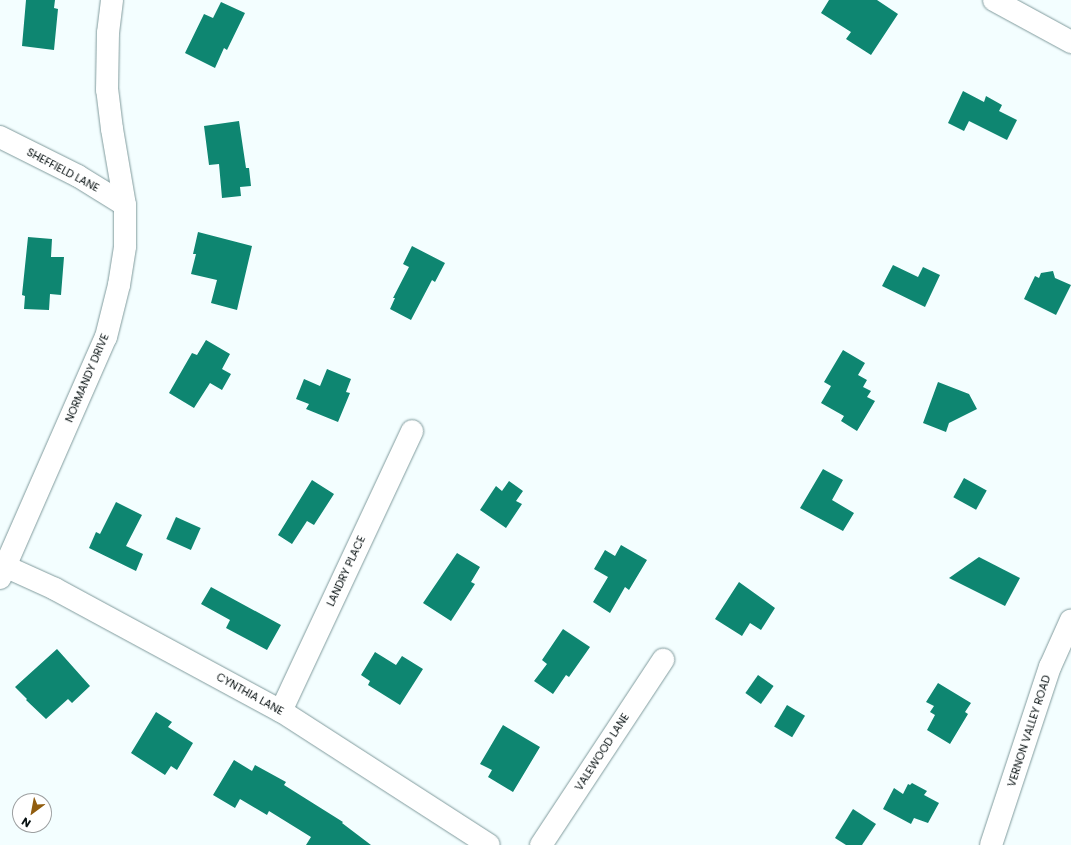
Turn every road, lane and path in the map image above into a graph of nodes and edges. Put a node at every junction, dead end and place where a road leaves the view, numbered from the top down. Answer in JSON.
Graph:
{"nodes":[{"id":1,"x":112,"y":0,"type":"edge"},
{"id":2,"x":994,"y":0,"type":"edge"},
{"id":3,"x":1071,"y":42,"type":"edge"},
{"id":4,"x":0,"y":137,"type":"edge"},
{"id":5,"x":125,"y":205,"type":"junction"},
{"id":6,"x":412,"y":431,"type":"dead end"},
{"id":7,"x":2,"y":569,"type":"edge"},
{"id":8,"x":1071,"y":620,"type":"edge"},
{"id":9,"x":663,"y":660,"type":"dead end"},
{"id":10,"x":281,"y":711,"type":"junction"},
{"id":11,"x":489,"y":845,"type":"edge"},
{"id":12,"x":541,"y":845,"type":"edge"},
{"id":13,"x":991,"y":845,"type":"edge"}],
"edges":[{"from":1,"to":5,"type":"street","name":"NORMANDY DRIVE"},
{"from":2,"to":3,"type":"street"},
{"from":4,"to":5,"type":"street","name":"SHEFFIELD LANE"},
{"from":5,"to":7,"type":"street","name":"NORMANDY DRIVE"},
{"from":6,"to":10,"type":"street","name":"LANDRY PLACE"},
{"from":7,"to":10,"type":"street","name":"CYNTHIA LANE"},
{"from":8,"to":13,"type":"street","name":"VERNON VALLEY ROAD"},
{"from":9,"to":12,"type":"street","name":"VALEWOOD LANE"},
{"from":10,"to":11,"type":"street","name":"CYNTHIA LANE"}]}
